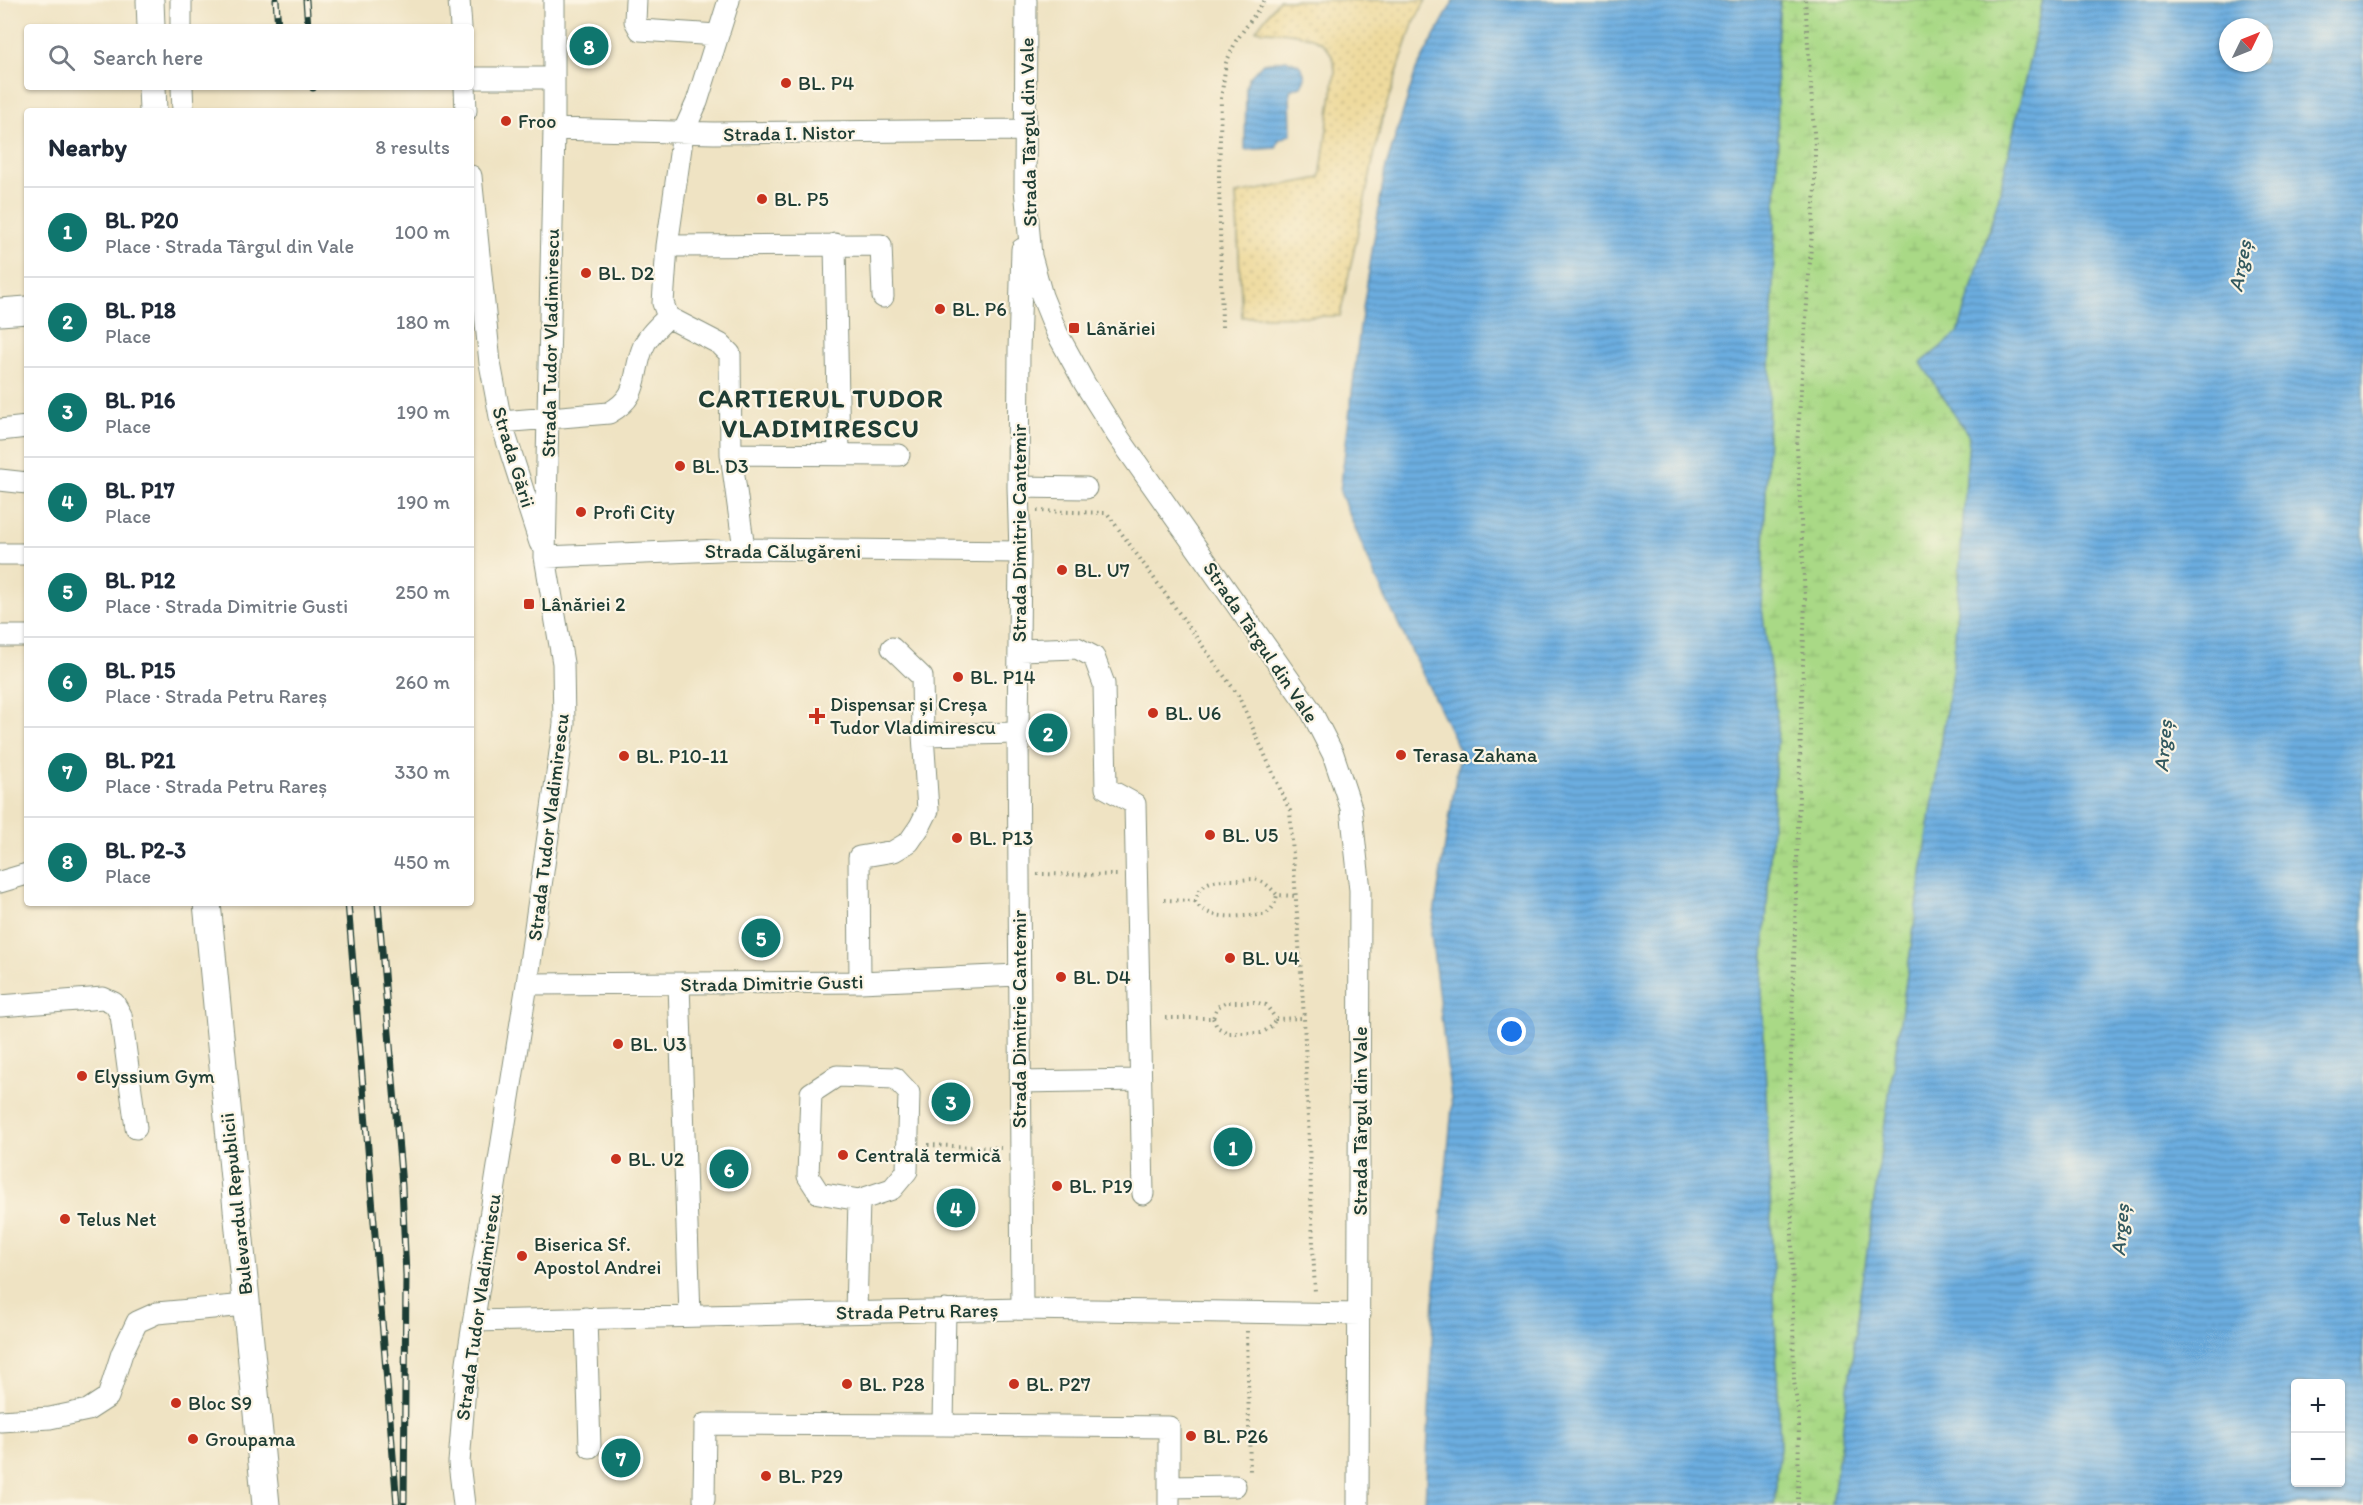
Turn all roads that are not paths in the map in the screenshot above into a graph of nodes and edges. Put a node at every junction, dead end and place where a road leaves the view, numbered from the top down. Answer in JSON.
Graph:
{"nodes":[{"id":1,"x":150,"y":0,"type":"edge"},
{"id":2,"x":181,"y":0,"type":"edge"},
{"id":3,"x":459,"y":0,"type":"edge"},
{"id":4,"x":554,"y":0,"type":"edge"},
{"id":5,"x":636,"y":0,"type":"edge"},
{"id":6,"x":729,"y":0,"type":"edge"},
{"id":7,"x":1026,"y":0,"type":"edge"},
{"id":8,"x":151,"y":24,"type":"edge"},
{"id":9,"x":181,"y":24,"type":"edge"},
{"id":10,"x":460,"y":24,"type":"edge"},
{"id":11,"x":717,"y":35,"type":"junction"},
{"id":12,"x":474,"y":78,"type":"edge"},
{"id":13,"x":554,"y":78,"type":"junction"},
{"id":14,"x":152,"y":90,"type":"edge"},
{"id":15,"x":182,"y":90,"type":"edge"},
{"id":16,"x":465,"y":90,"type":"edge"},
{"id":17,"x":153,"y":108,"type":"edge"},
{"id":18,"x":183,"y":108,"type":"edge"},
{"id":19,"x":466,"y":108,"type":"edge"},
{"id":20,"x":554,"y":129,"type":"junction"},
{"id":21,"x":1025,"y":130,"type":"junction"},
{"id":22,"x":683,"y":133,"type":"junction"},
{"id":23,"x":1025,"y":188,"type":"junction"},
{"id":24,"x":474,"y":206,"type":"edge"},
{"id":25,"x":835,"y":244,"type":"junction"},
{"id":26,"x":667,"y":246,"type":"junction"},
{"id":27,"x":883,"y":297,"type":"dead end"},
{"id":28,"x":24,"y":310,"type":"edge"},
{"id":29,"x":0,"y":312,"type":"edge"},
{"id":30,"x":668,"y":317,"type":"junction"},
{"id":31,"x":548,"y":418,"type":"junction"},
{"id":32,"x":501,"y":422,"type":"junction"},
{"id":33,"x":24,"y":427,"type":"edge"},
{"id":34,"x":0,"y":430,"type":"edge"},
{"id":35,"x":731,"y":453,"type":"junction"},
{"id":36,"x":839,"y":454,"type":"junction"},
{"id":37,"x":899,"y":455,"type":"dead end"},
{"id":38,"x":0,"y":480,"type":"edge"},
{"id":39,"x":24,"y":483,"type":"edge"},
{"id":40,"x":1018,"y":487,"type":"junction"},
{"id":41,"x":1086,"y":488,"type":"dead end"},
{"id":42,"x":744,"y":549,"type":"junction"},
{"id":43,"x":1020,"y":552,"type":"junction"},
{"id":44,"x":0,"y":554,"type":"edge"},
{"id":45,"x":24,"y":554,"type":"edge"},
{"id":46,"x":545,"y":557,"type":"junction"},
{"id":47,"x":0,"y":636,"type":"edge"},
{"id":48,"x":24,"y":636,"type":"edge"},
{"id":49,"x":892,"y":648,"type":"dead end"},
{"id":50,"x":1020,"y":650,"type":"junction"},
{"id":51,"x":1018,"y":733,"type":"junction"},
{"id":52,"x":924,"y":735,"type":"junction"},
{"id":53,"x":24,"y":875,"type":"edge"},
{"id":54,"x":0,"y":882,"type":"edge"},
{"id":55,"x":207,"y":906,"type":"edge"},
{"id":56,"x":1018,"y":975,"type":"junction"},
{"id":57,"x":860,"y":982,"type":"junction"},
{"id":58,"x":527,"y":984,"type":"junction"},
{"id":59,"x":679,"y":984,"type":"junction"},
{"id":60,"x":0,"y":1006,"type":"edge"},
{"id":61,"x":1139,"y":1080,"type":"junction"},
{"id":62,"x":1020,"y":1082,"type":"junction"},
{"id":63,"x":135,"y":1128,"type":"dead end"},
{"id":64,"x":1143,"y":1194,"type":"dead end"},
{"id":65,"x":859,"y":1200,"type":"junction"},
{"id":66,"x":246,"y":1305,"type":"junction"},
{"id":67,"x":1022,"y":1309,"type":"junction"},
{"id":68,"x":945,"y":1310,"type":"junction"},
{"id":69,"x":856,"y":1312,"type":"junction"},
{"id":70,"x":1360,"y":1314,"type":"junction"},
{"id":71,"x":690,"y":1316,"type":"junction"},
{"id":72,"x":586,"y":1318,"type":"junction"},
{"id":73,"x":474,"y":1321,"type":"junction"},
{"id":74,"x":0,"y":1421,"type":"edge"},
{"id":75,"x":942,"y":1425,"type":"junction"},
{"id":76,"x":590,"y":1447,"type":"dead end"},
{"id":77,"x":1242,"y":1481,"type":"road end"},
{"id":78,"x":1169,"y":1496,"type":"edge"},
{"id":79,"x":704,"y":1500,"type":"dead end"},
{"id":80,"x":266,"y":1505,"type":"edge"},
{"id":81,"x":464,"y":1505,"type":"edge"},
{"id":82,"x":1358,"y":1505,"type":"edge"}],
"edges":[{"from":1,"to":8,"type":"main road"},
{"from":2,"to":9,"type":"street"},
{"from":3,"to":10,"type":"street"},
{"from":4,"to":13,"type":"street","name":"Strada Tudor Vladimirescu"},
{"from":5,"to":11,"type":"street"},
{"from":6,"to":11,"type":"street"},
{"from":7,"to":21,"type":"street","name":"Strada Târgul din Vale"},
{"from":11,"to":22,"type":"street"},
{"from":12,"to":13,"type":"street"},
{"from":13,"to":20,"type":"street","name":"Strada Tudor Vladimirescu"},
{"from":14,"to":17,"type":"main road"},
{"from":15,"to":18,"type":"street"},
{"from":16,"to":19,"type":"street"},
{"from":20,"to":22,"type":"street","name":"Strada I. Nistor"},
{"from":20,"to":31,"type":"street","name":"Strada Tudor Vladimirescu"},
{"from":21,"to":22,"type":"street","name":"Strada I. Nistor"},
{"from":21,"to":23,"type":"street","name":"Strada Târgul din Vale"},
{"from":22,"to":26,"type":"street"},
{"from":23,"to":40,"type":"street","name":"Strada Dimitrie Cantemir"},
{"from":23,"to":70,"type":"street","name":"Strada Târgul din Vale"},
{"from":24,"to":32,"type":"street","name":"Strada Gării"},
{"from":25,"to":26,"type":"street"},
{"from":25,"to":27,"type":"street"},
{"from":25,"to":36,"type":"street"},
{"from":26,"to":30,"type":"street"},
{"from":28,"to":29,"type":"main road"},
{"from":30,"to":31,"type":"street"},
{"from":30,"to":35,"type":"street"},
{"from":31,"to":32,"type":"street"},
{"from":31,"to":46,"type":"street","name":"Strada Tudor Vladimirescu"},
{"from":32,"to":46,"type":"street","name":"Strada Gării"},
{"from":33,"to":34,"type":"street"},
{"from":35,"to":36,"type":"street"},
{"from":35,"to":42,"type":"street"},
{"from":36,"to":37,"type":"street"},
{"from":38,"to":39,"type":"street"},
{"from":40,"to":41,"type":"street"},
{"from":40,"to":43,"type":"street","name":"Strada Dimitrie Cantemir"},
{"from":42,"to":43,"type":"street","name":"Strada Călugăreni"},
{"from":42,"to":46,"type":"street","name":"Strada Călugăreni"},
{"from":43,"to":50,"type":"street","name":"Strada Dimitrie Cantemir"},
{"from":44,"to":45,"type":"street"},
{"from":46,"to":58,"type":"street","name":"Strada Tudor Vladimirescu"},
{"from":47,"to":48,"type":"street"},
{"from":49,"to":52,"type":"street"},
{"from":50,"to":51,"type":"street","name":"Strada Dimitrie Cantemir"},
{"from":50,"to":61,"type":"street"},
{"from":51,"to":52,"type":"street"},
{"from":51,"to":56,"type":"street","name":"Strada Dimitrie Cantemir"},
{"from":52,"to":57,"type":"street"},
{"from":53,"to":54,"type":"street"},
{"from":55,"to":66,"type":"main road","name":"Bulevardul Republicii"},
{"from":56,"to":57,"type":"street","name":"Strada Dimitrie Gusti"},
{"from":56,"to":62,"type":"street","name":"Strada Dimitrie Cantemir"},
{"from":57,"to":59,"type":"street","name":"Strada Dimitrie Gusti"},
{"from":58,"to":59,"type":"street","name":"Strada Dimitrie Gusti"},
{"from":58,"to":73,"type":"street","name":"Strada Tudor Vladimirescu"},
{"from":59,"to":71,"type":"street"},
{"from":60,"to":63,"type":"street"},
{"from":61,"to":62,"type":"street"},
{"from":61,"to":64,"type":"street"},
{"from":62,"to":67,"type":"street","name":"Strada Dimitrie Cantemir"},
{"from":65,"to":65,"type":"street"},
{"from":65,"to":69,"type":"street"},
{"from":66,"to":74,"type":"street"},
{"from":66,"to":80,"type":"main road","name":"Bulevardul Republicii"},
{"from":67,"to":68,"type":"street","name":"Strada Petru Rareș"},
{"from":67,"to":70,"type":"street","name":"Strada Petru Rareș"},
{"from":68,"to":69,"type":"street","name":"Strada Petru Rareș"},
{"from":68,"to":75,"type":"street"},
{"from":69,"to":71,"type":"street","name":"Strada Petru Rareș"},
{"from":70,"to":82,"type":"street","name":"Strada Târgul din Vale"},
{"from":71,"to":72,"type":"street","name":"Strada Petru Rareș"},
{"from":72,"to":73,"type":"street","name":"Strada Petru Rareș"},
{"from":72,"to":76,"type":"street"},
{"from":73,"to":81,"type":"street","name":"Strada Tudor Vladimirescu"},
{"from":75,"to":78,"type":"street"},
{"from":75,"to":79,"type":"street"},
{"from":77,"to":78,"type":"street"}]}
